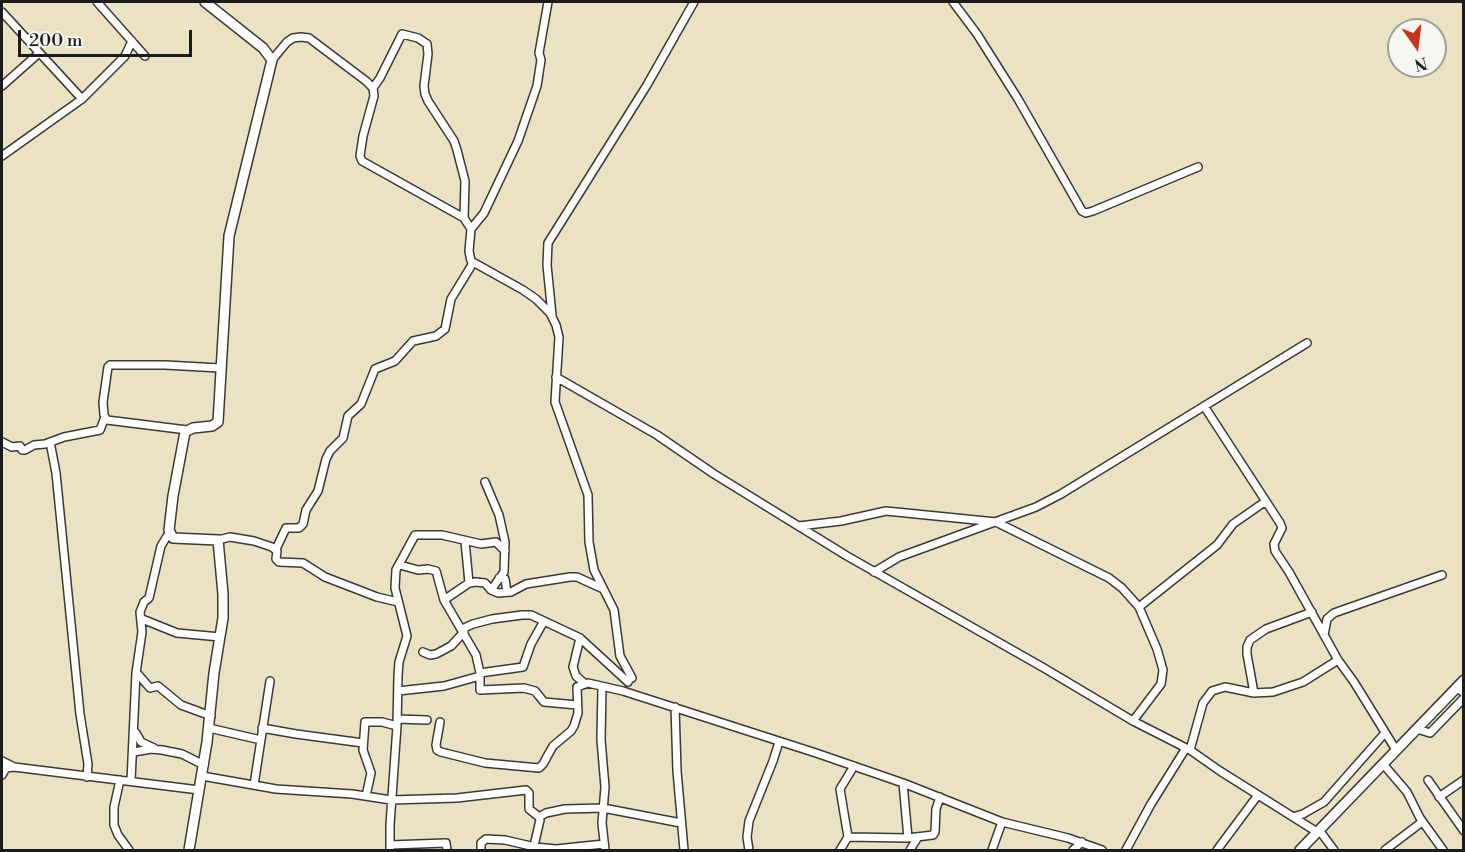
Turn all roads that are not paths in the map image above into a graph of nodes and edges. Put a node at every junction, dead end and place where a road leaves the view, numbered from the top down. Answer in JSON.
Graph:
{"nodes":[{"id":1,"x":98,"y":2,"type":"edge"},
{"id":2,"x":205,"y":2,"type":"edge"},
{"id":3,"x":548,"y":2,"type":"edge"},
{"id":4,"x":694,"y":2,"type":"edge"},
{"id":5,"x":953,"y":2,"type":"edge"},
{"id":6,"x":2,"y":12,"type":"edge"},
{"id":7,"x":132,"y":41,"type":"junction"},
{"id":8,"x":38,"y":54,"type":"junction"},
{"id":9,"x":145,"y":56,"type":"dead end"},
{"id":10,"x":272,"y":60,"type":"junction"},
{"id":11,"x":2,"y":86,"type":"edge"},
{"id":12,"x":373,"y":88,"type":"junction"},
{"id":13,"x":82,"y":99,"type":"junction"},
{"id":14,"x":2,"y":156,"type":"edge"},
{"id":15,"x":1198,"y":167,"type":"dead end"},
{"id":16,"x":464,"y":218,"type":"junction"},
{"id":17,"x":471,"y":229,"type":"junction"},
{"id":18,"x":473,"y":263,"type":"junction"},
{"id":19,"x":552,"y":318,"type":"junction"},
{"id":20,"x":1307,"y":343,"type":"dead end"},
{"id":21,"x":220,"y":368,"type":"junction"},
{"id":22,"x":556,"y":377,"type":"junction"},
{"id":23,"x":1204,"y":406,"type":"junction"},
{"id":24,"x":105,"y":417,"type":"junction"},
{"id":25,"x":187,"y":430,"type":"junction"},
{"id":26,"x":50,"y":442,"type":"junction"},
{"id":27,"x":2,"y":443,"type":"edge"},
{"id":28,"x":485,"y":482,"type":"dead end"},
{"id":29,"x":1266,"y":501,"type":"junction"},
{"id":30,"x":996,"y":522,"type":"junction"},
{"id":31,"x":799,"y":526,"type":"junction"},
{"id":32,"x":170,"y":532,"type":"junction"},
{"id":33,"x":218,"y":540,"type":"junction"},
{"id":34,"x":465,"y":541,"type":"junction"},
{"id":35,"x":276,"y":549,"type":"junction"},
{"id":36,"x":505,"y":551,"type":"junction"},
{"id":37,"x":400,"y":565,"type":"junction"},
{"id":38,"x":874,"y":572,"type":"junction"},
{"id":39,"x":1442,"y":575,"type":"dead end"},
{"id":40,"x":499,"y":578,"type":"junction"},
{"id":41,"x":469,"y":583,"type":"junction"},
{"id":42,"x":601,"y":588,"type":"junction"},
{"id":43,"x":491,"y":590,"type":"junction"},
{"id":44,"x":507,"y":592,"type":"junction"},
{"id":45,"x":444,"y":600,"type":"junction"},
{"id":46,"x":398,"y":602,"type":"junction"},
{"id":47,"x":1139,"y":607,"type":"junction"},
{"id":48,"x":1312,"y":612,"type":"junction"},
{"id":49,"x":142,"y":619,"type":"junction"},
{"id":50,"x":544,"y":621,"type":"junction"},
{"id":51,"x":463,"y":631,"type":"junction"},
{"id":52,"x":1323,"y":635,"type":"junction"},
{"id":53,"x":220,"y":636,"type":"junction"},
{"id":54,"x":580,"y":638,"type":"junction"},
{"id":55,"x":423,"y":652,"type":"dead end"},
{"id":56,"x":1338,"y":660,"type":"junction"},
{"id":57,"x":136,"y":673,"type":"junction"},
{"id":58,"x":480,"y":674,"type":"junction"},
{"id":59,"x":270,"y":681,"type":"dead end"},
{"id":60,"x":584,"y":683,"type":"junction"},
{"id":61,"x":1461,"y":686,"type":"edge"},
{"id":62,"x":602,"y":687,"type":"junction"},
{"id":63,"x":398,"y":691,"type":"junction"},
{"id":64,"x":1254,"y":693,"type":"junction"},
{"id":65,"x":1464,"y":698,"type":"edge"},
{"id":66,"x":577,"y":705,"type":"junction"},
{"id":67,"x":675,"y":707,"type":"junction"},
{"id":68,"x":211,"y":716,"type":"junction"},
{"id":69,"x":427,"y":720,"type":"dead end"},
{"id":70,"x":1133,"y":721,"type":"junction"},
{"id":71,"x":397,"y":722,"type":"junction"},
{"id":72,"x":440,"y":722,"type":"dead end"},
{"id":73,"x":209,"y":728,"type":"junction"},
{"id":74,"x":262,"y":728,"type":"junction"},
{"id":75,"x":1417,"y":729,"type":"junction"},
{"id":76,"x":135,"y":730,"type":"junction"},
{"id":77,"x":1385,"y":733,"type":"junction"},
{"id":78,"x":261,"y":740,"type":"junction"},
{"id":79,"x":779,"y":741,"type":"junction"},
{"id":80,"x":363,"y":743,"type":"junction"},
{"id":81,"x":156,"y":749,"type":"junction"},
{"id":82,"x":1188,"y":749,"type":"junction"},
{"id":83,"x":1396,"y":750,"type":"junction"},
{"id":84,"x":134,"y":752,"type":"junction"},
{"id":85,"x":2,"y":761,"type":"edge"},
{"id":86,"x":1383,"y":764,"type":"junction"},
{"id":87,"x":204,"y":765,"type":"junction"},
{"id":88,"x":854,"y":766,"type":"junction"},
{"id":89,"x":14,"y":767,"type":"junction"},
{"id":90,"x":2,"y":775,"type":"edge"},
{"id":91,"x":202,"y":776,"type":"junction"},
{"id":92,"x":87,"y":777,"type":"junction"},
{"id":93,"x":120,"y":780,"type":"junction"},
{"id":94,"x":1428,"y":780,"type":"dead end"},
{"id":95,"x":1464,"y":780,"type":"edge"},
{"id":96,"x":131,"y":781,"type":"junction"},
{"id":97,"x":903,"y":783,"type":"junction"},
{"id":98,"x":254,"y":785,"type":"junction"},
{"id":99,"x":199,"y":790,"type":"junction"},
{"id":100,"x":1258,"y":795,"type":"junction"},
{"id":101,"x":366,"y":796,"type":"junction"},
{"id":102,"x":940,"y":797,"type":"junction"},
{"id":103,"x":1439,"y":797,"type":"junction"},
{"id":104,"x":391,"y":800,"type":"junction"},
{"id":105,"x":603,"y":808,"type":"junction"},
{"id":106,"x":539,"y":817,"type":"junction"},
{"id":107,"x":1293,"y":817,"type":"junction"},
{"id":108,"x":1002,"y":822,"type":"junction"},
{"id":109,"x":1422,"y":822,"type":"junction"},
{"id":110,"x":681,"y":823,"type":"junction"},
{"id":111,"x":1318,"y":831,"type":"junction"},
{"id":112,"x":1464,"y":831,"type":"edge"},
{"id":113,"x":848,"y":837,"type":"junction"},
{"id":114,"x":918,"y":837,"type":"junction"},
{"id":115,"x":908,"y":838,"type":"junction"},
{"id":116,"x":1082,"y":843,"type":"junction"},
{"id":117,"x":604,"y":847,"type":"edge"},
{"id":118,"x":390,"y":848,"type":"edge"},
{"id":119,"x":534,"y":849,"type":"edge"},
{"id":120,"x":129,"y":850,"type":"edge"},
{"id":121,"x":189,"y":850,"type":"edge"},
{"id":122,"x":447,"y":850,"type":"edge"},
{"id":123,"x":481,"y":850,"type":"edge"},
{"id":124,"x":684,"y":850,"type":"edge"},
{"id":125,"x":749,"y":850,"type":"edge"},
{"id":126,"x":840,"y":850,"type":"edge"},
{"id":127,"x":910,"y":850,"type":"edge"},
{"id":128,"x":992,"y":850,"type":"edge"},
{"id":129,"x":1073,"y":850,"type":"edge"},
{"id":130,"x":1102,"y":850,"type":"edge"},
{"id":131,"x":1126,"y":850,"type":"edge"},
{"id":132,"x":1217,"y":850,"type":"edge"},
{"id":133,"x":1300,"y":850,"type":"edge"},
{"id":134,"x":1334,"y":850,"type":"edge"},
{"id":135,"x":1385,"y":850,"type":"edge"},
{"id":136,"x":1443,"y":850,"type":"edge"}],
"edges":[{"from":1,"to":7,"type":"street"},
{"from":2,"to":10,"type":"street"},
{"from":3,"to":17,"type":"street"},
{"from":4,"to":19,"type":"street"},
{"from":5,"to":15,"type":"street"},
{"from":6,"to":8,"type":"street"},
{"from":7,"to":9,"type":"street"},
{"from":7,"to":13,"type":"street"},
{"from":8,"to":11,"type":"street"},
{"from":8,"to":13,"type":"street"},
{"from":10,"to":12,"type":"street"},
{"from":10,"to":21,"type":"street"},
{"from":12,"to":16,"type":"street"},
{"from":12,"to":16,"type":"street"},
{"from":13,"to":14,"type":"street"},
{"from":16,"to":17,"type":"street"},
{"from":17,"to":18,"type":"street"},
{"from":18,"to":19,"type":"street"},
{"from":18,"to":35,"type":"street"},
{"from":19,"to":22,"type":"street"},
{"from":20,"to":23,"type":"street"},
{"from":21,"to":24,"type":"street"},
{"from":21,"to":25,"type":"street"},
{"from":22,"to":31,"type":"street"},
{"from":22,"to":42,"type":"street"},
{"from":23,"to":29,"type":"street"},
{"from":23,"to":30,"type":"street"},
{"from":24,"to":25,"type":"street"},
{"from":24,"to":26,"type":"street"},
{"from":25,"to":32,"type":"street"},
{"from":26,"to":27,"type":"street"},
{"from":26,"to":92,"type":"street"},
{"from":28,"to":36,"type":"street"},
{"from":29,"to":47,"type":"street"},
{"from":29,"to":48,"type":"street"},
{"from":30,"to":31,"type":"street"},
{"from":30,"to":38,"type":"street"},
{"from":30,"to":47,"type":"street"},
{"from":31,"to":38,"type":"street"},
{"from":32,"to":33,"type":"street"},
{"from":32,"to":49,"type":"street"},
{"from":33,"to":35,"type":"street"},
{"from":33,"to":53,"type":"street"},
{"from":34,"to":36,"type":"street"},
{"from":34,"to":37,"type":"street"},
{"from":34,"to":41,"type":"street"},
{"from":35,"to":46,"type":"street"},
{"from":36,"to":40,"type":"street"},
{"from":37,"to":45,"type":"street"},
{"from":37,"to":46,"type":"street"},
{"from":38,"to":70,"type":"street"},
{"from":39,"to":52,"type":"street"},
{"from":40,"to":43,"type":"street"},
{"from":40,"to":44,"type":"street"},
{"from":41,"to":43,"type":"street"},
{"from":41,"to":45,"type":"street"},
{"from":42,"to":44,"type":"street"},
{"from":42,"to":54,"type":"street"},
{"from":43,"to":44,"type":"street"},
{"from":45,"to":51,"type":"street"},
{"from":46,"to":63,"type":"street"},
{"from":47,"to":70,"type":"street"},
{"from":48,"to":52,"type":"street"},
{"from":48,"to":64,"type":"street"},
{"from":49,"to":53,"type":"street"},
{"from":49,"to":57,"type":"street"},
{"from":50,"to":51,"type":"street"},
{"from":50,"to":54,"type":"street"},
{"from":50,"to":58,"type":"street"},
{"from":51,"to":55,"type":"street"},
{"from":51,"to":58,"type":"street"},
{"from":52,"to":56,"type":"street"},
{"from":53,"to":68,"type":"street"},
{"from":54,"to":60,"type":"street"},
{"from":56,"to":64,"type":"street"},
{"from":56,"to":77,"type":"street"},
{"from":57,"to":68,"type":"street"},
{"from":57,"to":76,"type":"street"},
{"from":58,"to":63,"type":"street"},
{"from":58,"to":66,"type":"street"},
{"from":59,"to":74,"type":"street"},
{"from":60,"to":62,"type":"street"},
{"from":60,"to":66,"type":"street"},
{"from":61,"to":75,"type":"street"},
{"from":62,"to":67,"type":"street"},
{"from":62,"to":105,"type":"street"},
{"from":63,"to":71,"type":"street"},
{"from":64,"to":82,"type":"street"},
{"from":65,"to":75,"type":"street"},
{"from":66,"to":72,"type":"street"},
{"from":67,"to":79,"type":"street"},
{"from":67,"to":110,"type":"street"},
{"from":68,"to":73,"type":"street"},
{"from":69,"to":71,"type":"street"},
{"from":70,"to":82,"type":"street"},
{"from":71,"to":80,"type":"street"},
{"from":71,"to":104,"type":"street"},
{"from":73,"to":78,"type":"street"},
{"from":73,"to":87,"type":"street"},
{"from":74,"to":78,"type":"street"},
{"from":74,"to":80,"type":"street"},
{"from":75,"to":83,"type":"street"},
{"from":76,"to":81,"type":"street"},
{"from":76,"to":84,"type":"street"},
{"from":77,"to":83,"type":"street"},
{"from":77,"to":107,"type":"street"},
{"from":78,"to":98,"type":"street"},
{"from":79,"to":88,"type":"street"},
{"from":79,"to":125,"type":"street"},
{"from":80,"to":101,"type":"street"},
{"from":81,"to":84,"type":"street"},
{"from":81,"to":87,"type":"street"},
{"from":82,"to":100,"type":"street"},
{"from":82,"to":131,"type":"street"},
{"from":83,"to":86,"type":"street"},
{"from":84,"to":96,"type":"street"},
{"from":85,"to":89,"type":"street"},
{"from":86,"to":109,"type":"street"},
{"from":86,"to":111,"type":"street"},
{"from":87,"to":91,"type":"street"},
{"from":88,"to":97,"type":"street"},
{"from":88,"to":113,"type":"street"},
{"from":89,"to":90,"type":"street"},
{"from":89,"to":92,"type":"street"},
{"from":91,"to":98,"type":"street"},
{"from":91,"to":99,"type":"street"},
{"from":92,"to":93,"type":"street"},
{"from":93,"to":96,"type":"street"},
{"from":93,"to":120,"type":"street"},
{"from":94,"to":103,"type":"street"},
{"from":95,"to":103,"type":"street"},
{"from":96,"to":99,"type":"street"},
{"from":97,"to":102,"type":"street"},
{"from":97,"to":115,"type":"street"},
{"from":98,"to":101,"type":"street"},
{"from":99,"to":121,"type":"street"},
{"from":100,"to":107,"type":"street"},
{"from":100,"to":132,"type":"street"},
{"from":101,"to":104,"type":"street"},
{"from":102,"to":108,"type":"street"},
{"from":102,"to":114,"type":"street"},
{"from":103,"to":112,"type":"street"},
{"from":104,"to":106,"type":"street"},
{"from":104,"to":118,"type":"street"},
{"from":105,"to":106,"type":"street"},
{"from":105,"to":110,"type":"street"},
{"from":105,"to":117,"type":"street"},
{"from":106,"to":119,"type":"street"},
{"from":107,"to":111,"type":"street"},
{"from":108,"to":116,"type":"street"},
{"from":108,"to":128,"type":"street"},
{"from":109,"to":135,"type":"street"},
{"from":109,"to":136,"type":"street"},
{"from":110,"to":124,"type":"street"},
{"from":111,"to":133,"type":"street"},
{"from":111,"to":134,"type":"street"},
{"from":113,"to":115,"type":"street"},
{"from":113,"to":126,"type":"street"},
{"from":114,"to":115,"type":"street"},
{"from":114,"to":127,"type":"street"},
{"from":116,"to":129,"type":"street"},
{"from":116,"to":130,"type":"street"},
{"from":117,"to":119,"type":"street"},
{"from":118,"to":122,"type":"street"},
{"from":119,"to":123,"type":"street"}]}
